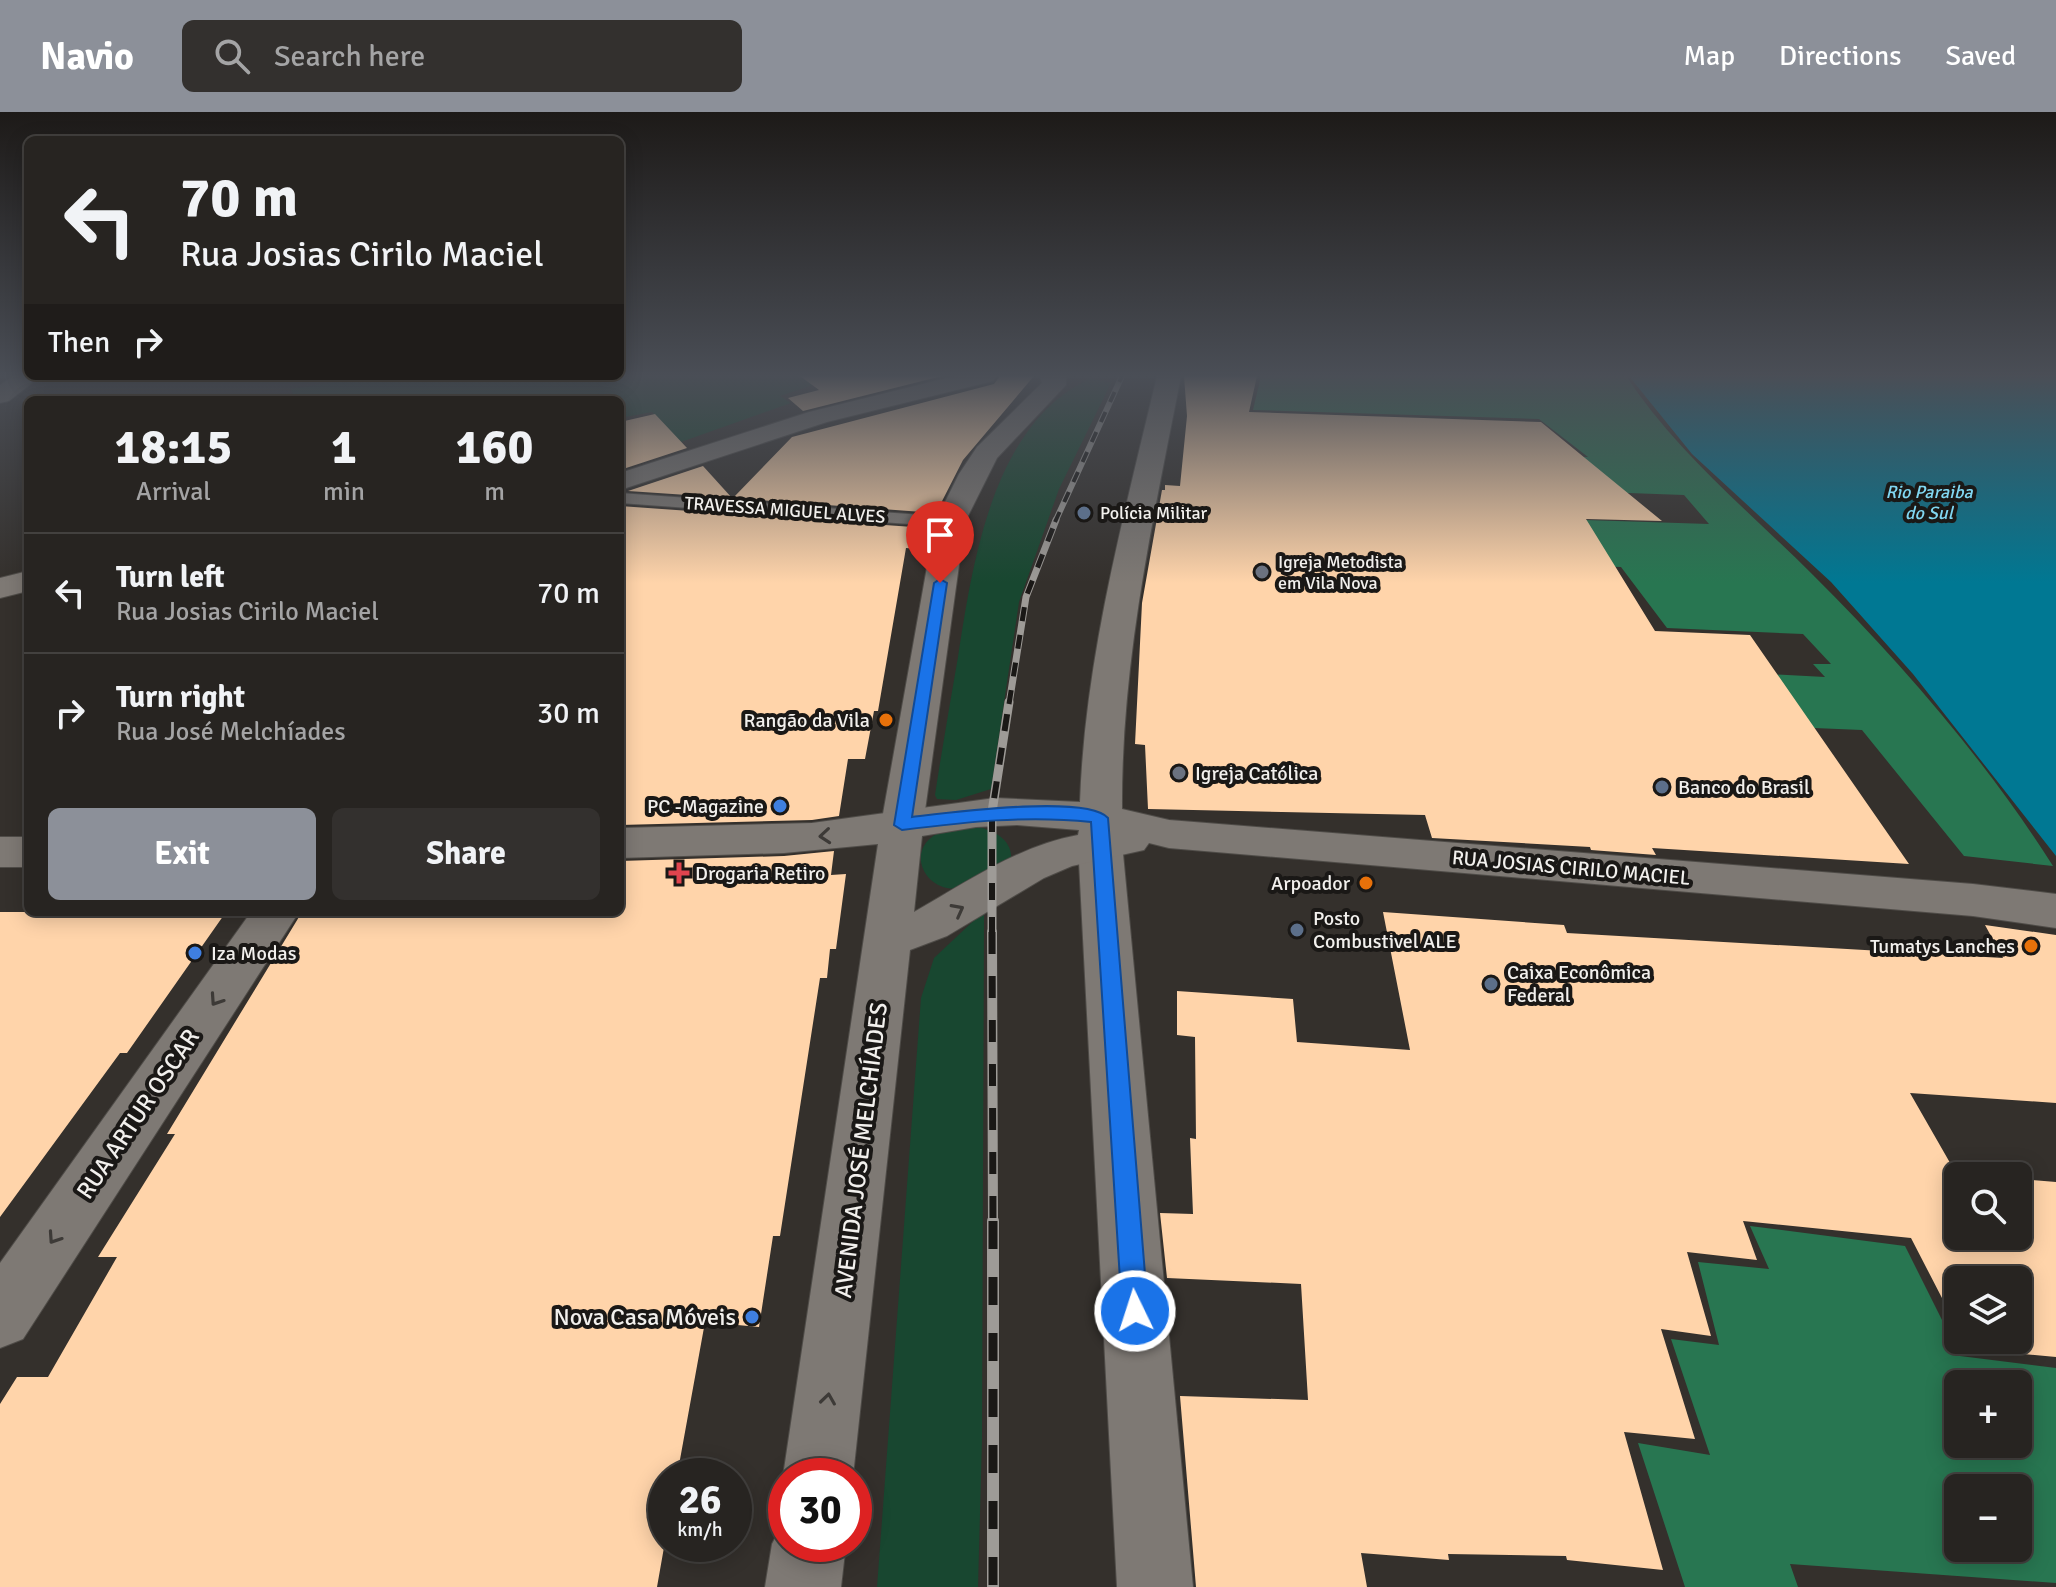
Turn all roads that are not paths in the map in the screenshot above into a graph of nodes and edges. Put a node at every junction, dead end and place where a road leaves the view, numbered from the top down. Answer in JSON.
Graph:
{"nodes":[{"id":1,"x":735,"y":445,"type":"edge"},
{"id":2,"x":995,"y":445,"type":"edge"},
{"id":3,"x":1154,"y":445,"type":"edge"},
{"id":4,"x":624,"y":481,"type":"edge"},
{"id":5,"x":624,"y":498,"type":"edge"},
{"id":6,"x":950,"y":522,"type":"junction"},
{"id":7,"x":24,"y":582,"type":"edge"},
{"id":8,"x":0,"y":588,"type":"edge"},
{"id":9,"x":902,"y":825,"type":"junction"},
{"id":10,"x":1100,"y":830,"type":"junction"},
{"id":11,"x":624,"y":843,"type":"edge"},
{"id":12,"x":0,"y":852,"type":"edge"},
{"id":13,"x":24,"y":852,"type":"edge"},
{"id":14,"x":2056,"y":911,"type":"edge"},
{"id":15,"x":273,"y":916,"type":"edge"},
{"id":16,"x":886,"y":940,"type":"junction"},
{"id":17,"x":0,"y":1317,"type":"edge"},
{"id":18,"x":820,"y":1458,"type":"edge"},
{"id":19,"x":806,"y":1562,"type":"edge"},
{"id":20,"x":803,"y":1587,"type":"edge"},
{"id":21,"x":1155,"y":1587,"type":"edge"}],
"edges":[{"from":1,"to":4,"type":"street"},
{"from":2,"to":6,"type":"street","name":"AVENIDA JOSÉ MELCHÍADES"},
{"from":3,"to":10,"type":"street"},
{"from":5,"to":6,"type":"lane","name":"TRAVESSA MIGUEL ALVES"},
{"from":6,"to":9,"type":"street","name":"AVENIDA JOSÉ MELCHÍADES"},
{"from":7,"to":8,"type":"street"},
{"from":9,"to":10,"type":"street","name":"RUA JOSIAS CIRILO MACIEL"},
{"from":9,"to":11,"type":"street","name":"RUA JOSIAS CIRILO MACIEL","one_way":true},
{"from":9,"to":16,"type":"street","name":"AVENIDA JOSÉ MELCHÍADES"},
{"from":10,"to":14,"type":"street","name":"RUA JOSIAS CIRILO MACIEL"},
{"from":16,"to":10,"type":"street","name":"RUA JOSIAS CIRILO MACIEL","one_way":true},
{"from":10,"to":21,"type":"street"},
{"from":12,"to":13,"type":"street"},
{"from":15,"to":17,"type":"street","name":"RUA ARTUR OSCAR","one_way":true},
{"from":18,"to":16,"type":"street","name":"AVENIDA JOSÉ MELCHÍADES","one_way":true},
{"from":19,"to":20,"type":"street"}]}
